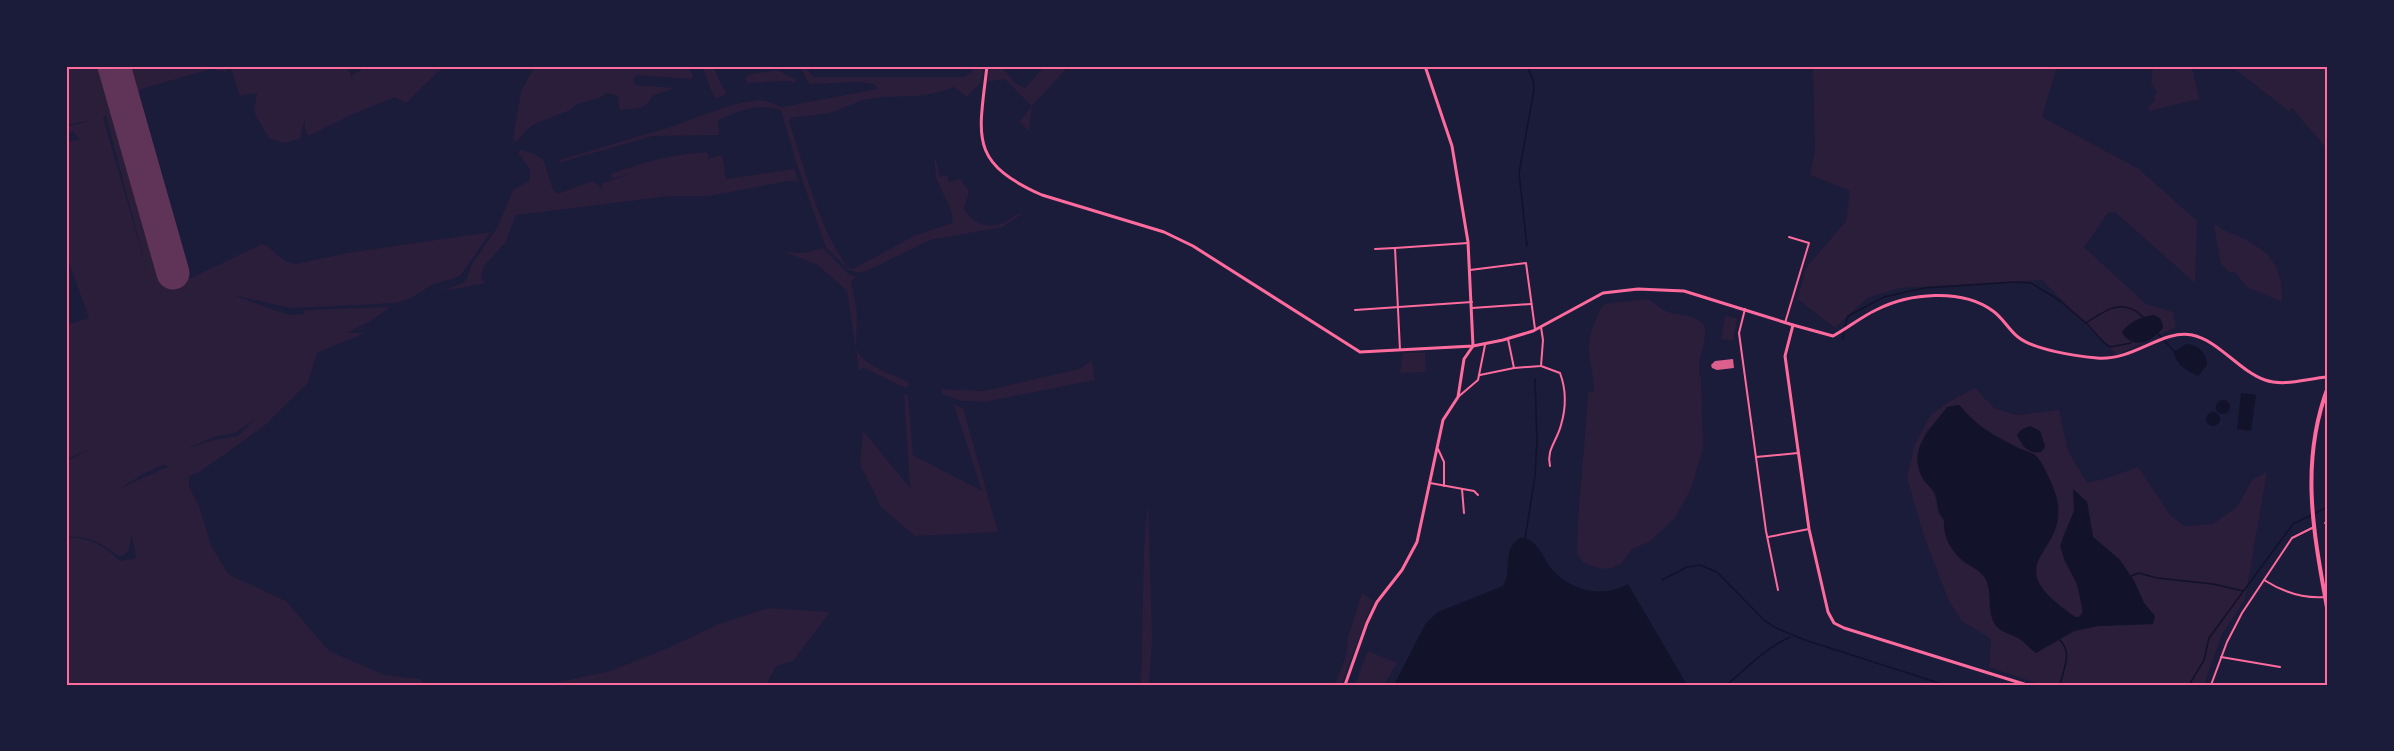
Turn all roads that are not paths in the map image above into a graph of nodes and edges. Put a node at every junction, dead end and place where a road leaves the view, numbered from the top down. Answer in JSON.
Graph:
{"nodes":[{"id":1,"x":987,"y":66,"type":"edge"},
{"id":2,"x":1425,"y":66,"type":"edge"},
{"id":3,"x":1789,"y":237,"type":"dead end"},
{"id":4,"x":1468,"y":243,"type":"junction"},
{"id":5,"x":1395,"y":248,"type":"junction"},
{"id":6,"x":1375,"y":249,"type":"dead end"},
{"id":7,"x":1470,"y":270,"type":"junction"},
{"id":8,"x":1472,"y":302,"type":"junction"},
{"id":9,"x":1531,"y":304,"type":"junction"},
{"id":10,"x":1398,"y":307,"type":"junction"},
{"id":11,"x":1472,"y":308,"type":"junction"},
{"id":12,"x":1745,"y":309,"type":"junction"},
{"id":13,"x":1355,"y":310,"type":"dead end"},
{"id":14,"x":1785,"y":322,"type":"junction"},
{"id":15,"x":1793,"y":325,"type":"junction"},
{"id":16,"x":1541,"y":326,"type":"junction"},
{"id":17,"x":1535,"y":329,"type":"junction"},
{"id":18,"x":1508,"y":339,"type":"junction"},
{"id":19,"x":1485,"y":344,"type":"junction"},
{"id":20,"x":1473,"y":346,"type":"junction"},
{"id":21,"x":1400,"y":350,"type":"junction"},
{"id":22,"x":1541,"y":366,"type":"junction"},
{"id":23,"x":1514,"y":368,"type":"junction"},
{"id":24,"x":1480,"y":375,"type":"junction"},
{"id":25,"x":2328,"y":377,"type":"edge"},
{"id":26,"x":2328,"y":387,"type":"edge"},
{"id":27,"x":1458,"y":398,"type":"junction"},
{"id":28,"x":1437,"y":448,"type":"junction"},
{"id":29,"x":1798,"y":453,"type":"junction"},
{"id":30,"x":1756,"y":457,"type":"junction"},
{"id":31,"x":1550,"y":466,"type":"dead end"},
{"id":32,"x":1430,"y":483,"type":"junction"},
{"id":33,"x":1444,"y":486,"type":"junction"},
{"id":34,"x":1462,"y":489,"type":"junction"},
{"id":35,"x":1478,"y":495,"type":"dead end"},
{"id":36,"x":1464,"y":513,"type":"dead end"},
{"id":37,"x":2314,"y":525,"type":"junction"},
{"id":38,"x":1809,"y":529,"type":"junction"},
{"id":39,"x":1768,"y":537,"type":"junction"},
{"id":40,"x":2264,"y":580,"type":"junction"},
{"id":41,"x":1778,"y":590,"type":"dead end"},
{"id":42,"x":2326,"y":594,"type":"edge"},
{"id":43,"x":2328,"y":613,"type":"edge"},
{"id":44,"x":2221,"y":657,"type":"junction"},
{"id":45,"x":2280,"y":667,"type":"dead end"},
{"id":46,"x":1345,"y":685,"type":"edge"},
{"id":47,"x":2027,"y":685,"type":"edge"},
{"id":48,"x":2211,"y":685,"type":"edge"}],
"edges":[{"from":1,"to":21,"type":"street"},
{"from":2,"to":4,"type":"street"},
{"from":3,"to":14,"type":"street"},
{"from":4,"to":5,"type":"street"},
{"from":4,"to":7,"type":"street"},
{"from":5,"to":6,"type":"street"},
{"from":5,"to":10,"type":"street"},
{"from":7,"to":8,"type":"street"},
{"from":7,"to":9,"type":"street"},
{"from":8,"to":10,"type":"street"},
{"from":8,"to":11,"type":"street"},
{"from":9,"to":11,"type":"street"},
{"from":9,"to":17,"type":"street"},
{"from":10,"to":13,"type":"street"},
{"from":10,"to":21,"type":"street"},
{"from":11,"to":20,"type":"street"},
{"from":12,"to":14,"type":"street"},
{"from":12,"to":16,"type":"street"},
{"from":12,"to":30,"type":"street"},
{"from":14,"to":15,"type":"street"},
{"from":15,"to":25,"type":"street"},
{"from":15,"to":29,"type":"street"},
{"from":16,"to":17,"type":"street"},
{"from":16,"to":22,"type":"street"},
{"from":17,"to":18,"type":"street"},
{"from":18,"to":19,"type":"street"},
{"from":18,"to":23,"type":"street"},
{"from":19,"to":20,"type":"street"},
{"from":19,"to":24,"type":"street"},
{"from":20,"to":21,"type":"street"},
{"from":20,"to":27,"type":"street"},
{"from":22,"to":23,"type":"street"},
{"from":22,"to":31,"type":"street"},
{"from":23,"to":24,"type":"street"},
{"from":24,"to":27,"type":"street"},
{"from":26,"to":37,"type":"main road"},
{"from":27,"to":28,"type":"street"},
{"from":28,"to":32,"type":"street"},
{"from":28,"to":33,"type":"street"},
{"from":29,"to":30,"type":"street"},
{"from":29,"to":38,"type":"street"},
{"from":30,"to":39,"type":"street"},
{"from":32,"to":33,"type":"street"},
{"from":32,"to":46,"type":"street"},
{"from":33,"to":34,"type":"street"},
{"from":34,"to":35,"type":"street"},
{"from":34,"to":36,"type":"street"},
{"from":37,"to":40,"type":"street"},
{"from":37,"to":42,"type":"main road"},
{"from":38,"to":39,"type":"street"},
{"from":38,"to":47,"type":"street"},
{"from":39,"to":41,"type":"street"},
{"from":40,"to":42,"type":"street"},
{"from":40,"to":44,"type":"street"},
{"from":42,"to":43,"type":"main road"},
{"from":44,"to":45,"type":"street"},
{"from":44,"to":48,"type":"street"}]}
